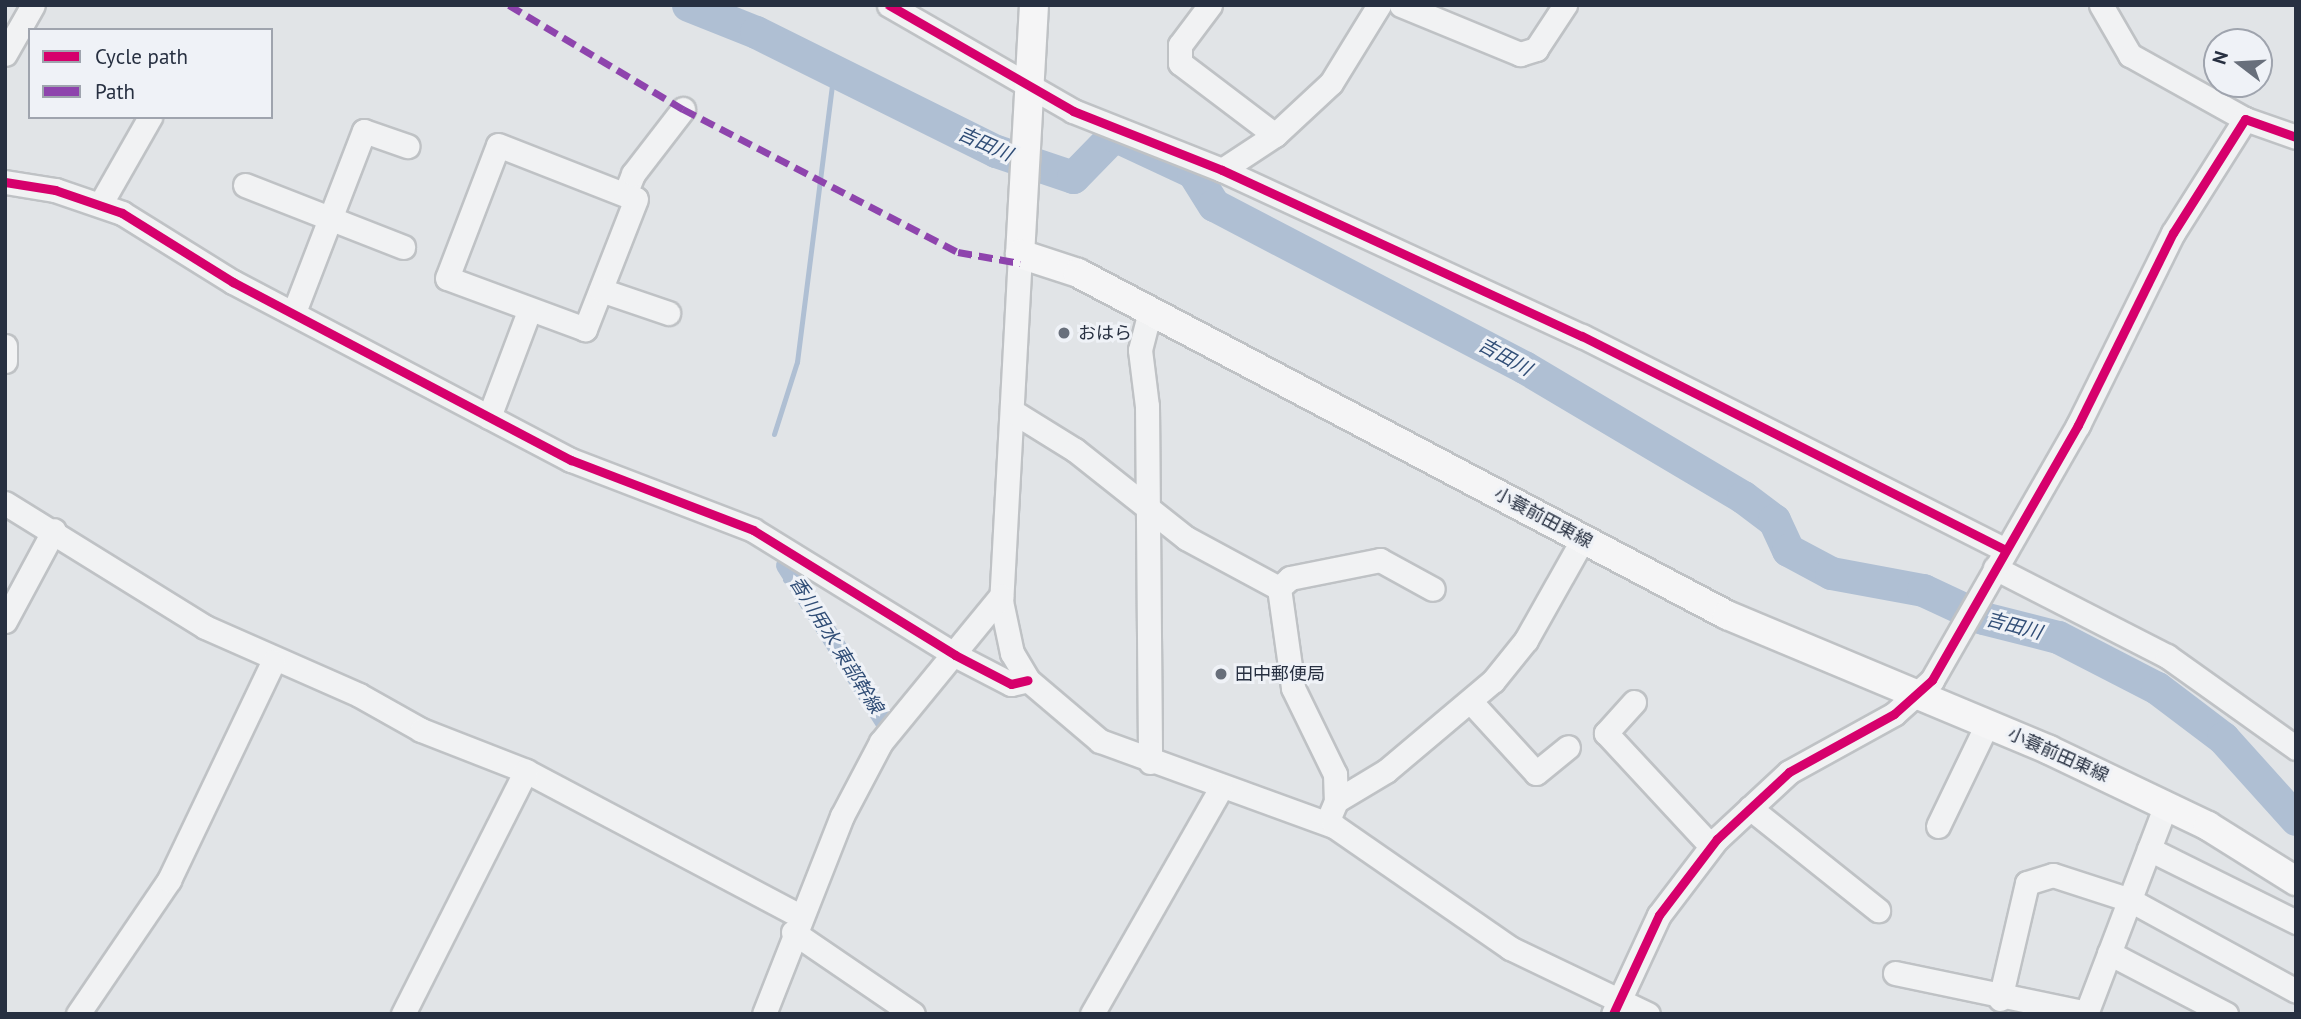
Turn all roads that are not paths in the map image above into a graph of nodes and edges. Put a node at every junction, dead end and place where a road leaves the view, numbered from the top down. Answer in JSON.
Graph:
{"nodes":[{"id":1,"x":33,"y":5,"type":"edge"},
{"id":2,"x":889,"y":5,"type":"edge"},
{"id":3,"x":1034,"y":5,"type":"edge"},
{"id":4,"x":1210,"y":5,"type":"edge"},
{"id":5,"x":1379,"y":5,"type":"edge"},
{"id":6,"x":1401,"y":5,"type":"edge"},
{"id":7,"x":1565,"y":5,"type":"edge"},
{"id":8,"x":2101,"y":5,"type":"edge"},
{"id":9,"x":5,"y":54,"type":"edge"},
{"id":10,"x":1027,"y":94,"type":"junction"},
{"id":11,"x":682,"y":110,"type":"dead end"},
{"id":12,"x":149,"y":119,"type":"edge"},
{"id":13,"x":2245,"y":119,"type":"junction"},
{"id":14,"x":1275,"y":135,"type":"junction"},
{"id":15,"x":2296,"y":137,"type":"edge"},
{"id":16,"x":407,"y":146,"type":"dead end"},
{"id":17,"x":1222,"y":170,"type":"junction"},
{"id":18,"x":5,"y":183,"type":"edge"},
{"id":19,"x":245,"y":185,"type":"dead end"},
{"id":20,"x":625,"y":194,"type":"junction"},
{"id":21,"x":101,"y":203,"type":"junction"},
{"id":22,"x":330,"y":221,"type":"junction"},
{"id":23,"x":403,"y":247,"type":"dead end"},
{"id":24,"x":1020,"y":254,"type":"junction"},
{"id":25,"x":601,"y":290,"type":"junction"},
{"id":26,"x":529,"y":311,"type":"junction"},
{"id":27,"x":1150,"y":311,"type":"junction"},
{"id":28,"x":295,"y":312,"type":"junction"},
{"id":29,"x":668,"y":313,"type":"dead end"},
{"id":30,"x":5,"y":346,"type":"edge"},
{"id":31,"x":5,"y":361,"type":"edge"},
{"id":32,"x":1012,"y":411,"type":"junction"},
{"id":33,"x":489,"y":417,"type":"junction"},
{"id":34,"x":1145,"y":501,"type":"junction"},
{"id":35,"x":5,"y":503,"type":"edge"},
{"id":36,"x":54,"y":530,"type":"junction"},
{"id":37,"x":1583,"y":538,"type":"junction"},
{"id":38,"x":1997,"y":564,"type":"junction"},
{"id":39,"x":1279,"y":588,"type":"junction"},
{"id":40,"x":1433,"y":589,"type":"dead end"},
{"id":41,"x":1001,"y":596,"type":"junction"},
{"id":42,"x":5,"y":621,"type":"edge"},
{"id":43,"x":956,"y":655,"type":"junction"},
{"id":44,"x":273,"y":662,"type":"junction"},
{"id":45,"x":1028,"y":680,"type":"junction"},
{"id":46,"x":1917,"y":697,"type":"junction"},
{"id":47,"x":1471,"y":702,"type":"junction"},
{"id":48,"x":1634,"y":702,"type":"dead end"},
{"id":49,"x":1987,"y":724,"type":"junction"},
{"id":50,"x":1568,"y":747,"type":"dead end"},
{"id":51,"x":2296,"y":748,"type":"edge"},
{"id":52,"x":1150,"y":762,"type":"junction"},
{"id":53,"x":526,"y":771,"type":"junction"},
{"id":54,"x":1221,"y":788,"type":"junction"},
{"id":55,"x":1336,"y":801,"type":"junction"},
{"id":56,"x":2166,"y":805,"type":"junction"},
{"id":57,"x":1750,"y":808,"type":"junction"},
{"id":58,"x":1327,"y":823,"type":"junction"},
{"id":59,"x":1938,"y":826,"type":"dead end"},
{"id":60,"x":1711,"y":846,"type":"junction"},
{"id":61,"x":2149,"y":849,"type":"junction"},
{"id":62,"x":2296,"y":881,"type":"edge"},
{"id":63,"x":2130,"y":900,"type":"junction"},
{"id":64,"x":1878,"y":910,"type":"dead end"},
{"id":65,"x":2296,"y":922,"type":"edge"},
{"id":66,"x":797,"y":925,"type":"junction"},
{"id":67,"x":2109,"y":953,"type":"junction"},
{"id":68,"x":1895,"y":973,"type":"dead end"},
{"id":69,"x":2296,"y":991,"type":"edge"},
{"id":70,"x":2000,"y":999,"type":"junction"},
{"id":71,"x":1616,"y":1007,"type":"edge"},
{"id":72,"x":2092,"y":1011,"type":"edge"},
{"id":73,"x":78,"y":1014,"type":"edge"},
{"id":74,"x":403,"y":1014,"type":"edge"},
{"id":75,"x":764,"y":1014,"type":"edge"},
{"id":76,"x":913,"y":1014,"type":"edge"},
{"id":77,"x":1093,"y":1014,"type":"edge"},
{"id":78,"x":1648,"y":1014,"type":"edge"},
{"id":79,"x":2227,"y":1014,"type":"edge"}],
"edges":[{"from":1,"to":9,"type":"street"},
{"from":2,"to":10,"type":"street"},
{"from":3,"to":10,"type":"main road"},
{"from":4,"to":14,"type":"street"},
{"from":5,"to":14,"type":"street"},
{"from":6,"to":7,"type":"street"},
{"from":8,"to":13,"type":"street"},
{"from":10,"to":17,"type":"street"},
{"from":10,"to":24,"type":"main road"},
{"from":11,"to":20,"type":"street"},
{"from":12,"to":21,"type":"street"},
{"from":13,"to":15,"type":"street"},
{"from":13,"to":38,"type":"street"},
{"from":14,"to":17,"type":"street"},
{"from":16,"to":22,"type":"street"},
{"from":17,"to":38,"type":"street"},
{"from":18,"to":21,"type":"street"},
{"from":19,"to":22,"type":"street"},
{"from":20,"to":25,"type":"street"},
{"from":20,"to":26,"type":"street"},
{"from":21,"to":28,"type":"street"},
{"from":22,"to":23,"type":"street"},
{"from":22,"to":28,"type":"street"},
{"from":24,"to":27,"type":"main road","name":"小蓑前田東線"},
{"from":24,"to":32,"type":"street"},
{"from":25,"to":26,"type":"street"},
{"from":25,"to":29,"type":"street"},
{"from":26,"to":33,"type":"street"},
{"from":27,"to":34,"type":"street"},
{"from":27,"to":37,"type":"main road","name":"小蓑前田東線"},
{"from":28,"to":33,"type":"street"},
{"from":30,"to":31,"type":"street"},
{"from":32,"to":34,"type":"street"},
{"from":32,"to":41,"type":"street"},
{"from":33,"to":43,"type":"street"},
{"from":34,"to":39,"type":"street"},
{"from":34,"to":52,"type":"street"},
{"from":35,"to":36,"type":"street"},
{"from":36,"to":42,"type":"street"},
{"from":36,"to":44,"type":"street"},
{"from":37,"to":46,"type":"main road","name":"小蓑前田東線"},
{"from":37,"to":47,"type":"street"},
{"from":38,"to":46,"type":"street"},
{"from":38,"to":51,"type":"street"},
{"from":39,"to":40,"type":"street"},
{"from":39,"to":55,"type":"street"},
{"from":41,"to":43,"type":"street"},
{"from":41,"to":45,"type":"street"},
{"from":43,"to":45,"type":"street"},
{"from":43,"to":66,"type":"street"},
{"from":44,"to":53,"type":"street"},
{"from":44,"to":73,"type":"street"},
{"from":45,"to":52,"type":"street"},
{"from":46,"to":49,"type":"main road","name":"小蓑前田東線"},
{"from":46,"to":57,"type":"street"},
{"from":47,"to":50,"type":"street"},
{"from":47,"to":55,"type":"street"},
{"from":48,"to":60,"type":"street"},
{"from":49,"to":56,"type":"main road","name":"小蓑前田東線"},
{"from":49,"to":59,"type":"street"},
{"from":52,"to":54,"type":"street"},
{"from":53,"to":66,"type":"street"},
{"from":53,"to":74,"type":"street"},
{"from":54,"to":58,"type":"street"},
{"from":54,"to":77,"type":"street"},
{"from":55,"to":58,"type":"street"},
{"from":56,"to":61,"type":"street"},
{"from":56,"to":62,"type":"main road","name":"小蓑前田東線"},
{"from":57,"to":60,"type":"street"},
{"from":57,"to":64,"type":"street"},
{"from":58,"to":71,"type":"street"},
{"from":60,"to":71,"type":"street"},
{"from":61,"to":63,"type":"street"},
{"from":61,"to":65,"type":"street"},
{"from":63,"to":67,"type":"street"},
{"from":63,"to":69,"type":"street"},
{"from":63,"to":70,"type":"street"},
{"from":66,"to":75,"type":"street"},
{"from":66,"to":76,"type":"street"},
{"from":67,"to":72,"type":"street"},
{"from":67,"to":79,"type":"street"},
{"from":68,"to":70,"type":"street"},
{"from":70,"to":72,"type":"street"},
{"from":71,"to":78,"type":"street"}]}
